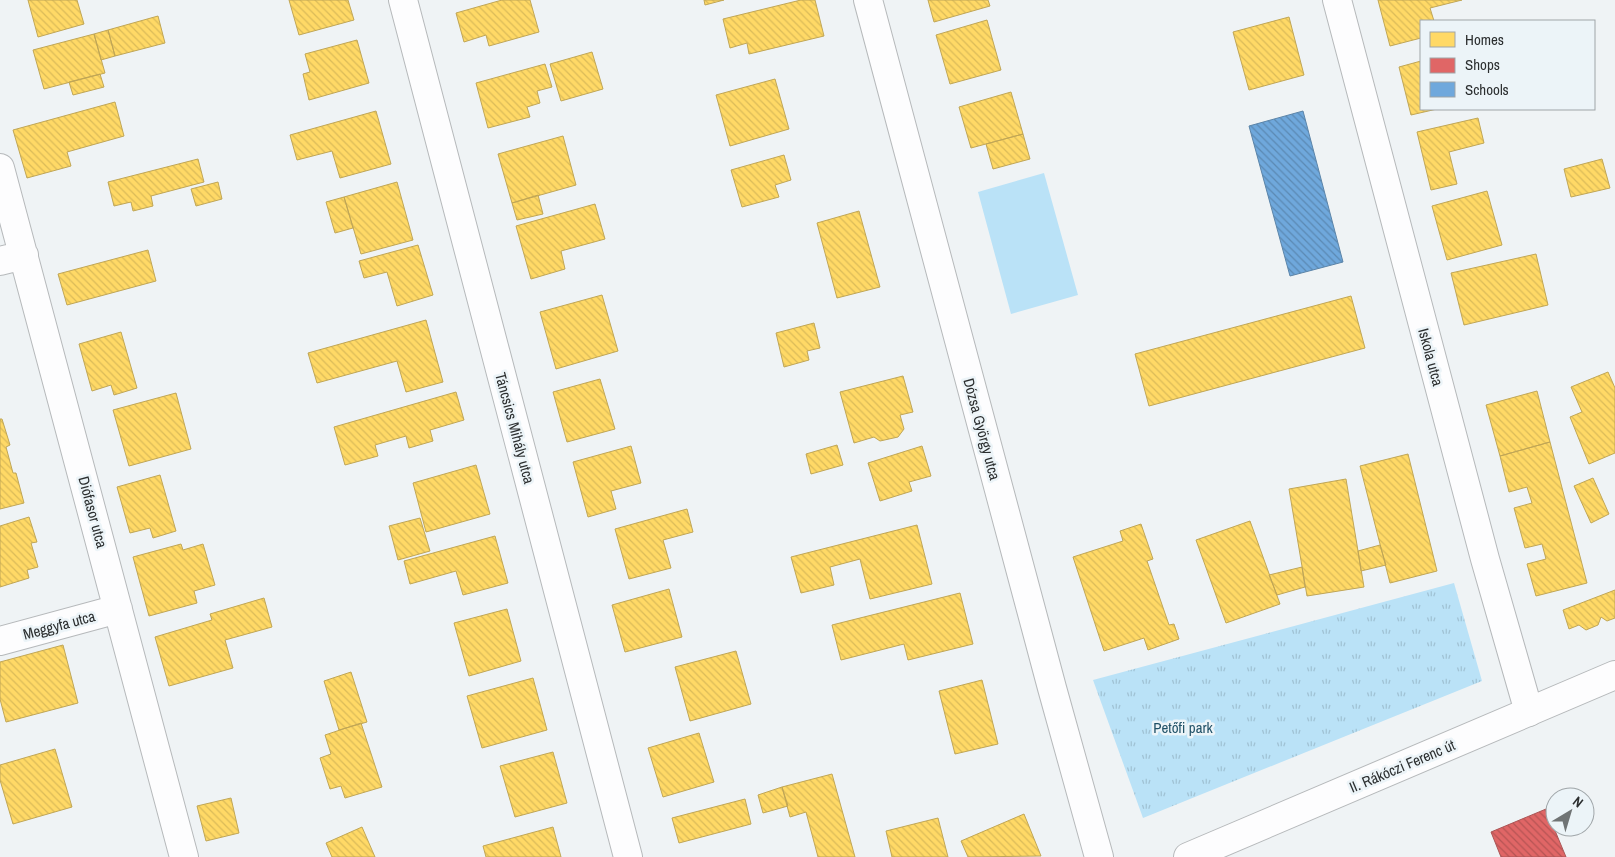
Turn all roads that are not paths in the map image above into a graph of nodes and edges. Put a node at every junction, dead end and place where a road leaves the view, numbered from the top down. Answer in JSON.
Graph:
{"nodes":[{"id":1,"x":402,"y":0,"type":"edge"},
{"id":2,"x":868,"y":0,"type":"edge"},
{"id":3,"x":1337,"y":0,"type":"edge"},
{"id":4,"x":0,"y":168,"type":"edge"},
{"id":5,"x":12,"y":258,"type":"edge"},
{"id":6,"x":118,"y":609,"type":"junction"},
{"id":7,"x":0,"y":641,"type":"edge"},
{"id":8,"x":1615,"y":675,"type":"edge"},
{"id":9,"x":1529,"y":712,"type":"junction"},
{"id":10,"x":184,"y":857,"type":"edge"},
{"id":11,"x":628,"y":857,"type":"edge"},
{"id":12,"x":1099,"y":857,"type":"edge"},
{"id":13,"x":1188,"y":857,"type":"edge"}],
"edges":[{"from":1,"to":11,"type":"street","name":"Táncsics Mihály utca"},
{"from":2,"to":12,"type":"street","name":"Dózsa György utca"},
{"from":3,"to":9,"type":"street","name":"Iskola utca"},
{"from":4,"to":5,"type":"street","name":"Diófasor utca"},
{"from":5,"to":6,"type":"street","name":"Diófasor utca"},
{"from":6,"to":7,"type":"street","name":"Meggyfa utca"},
{"from":6,"to":10,"type":"street","name":"Diófasor utca"},
{"from":8,"to":9,"type":"street","name":"II. Rákóczi Ferenc út"},
{"from":9,"to":13,"type":"street","name":"II. Rákóczi Ferenc út"}]}
